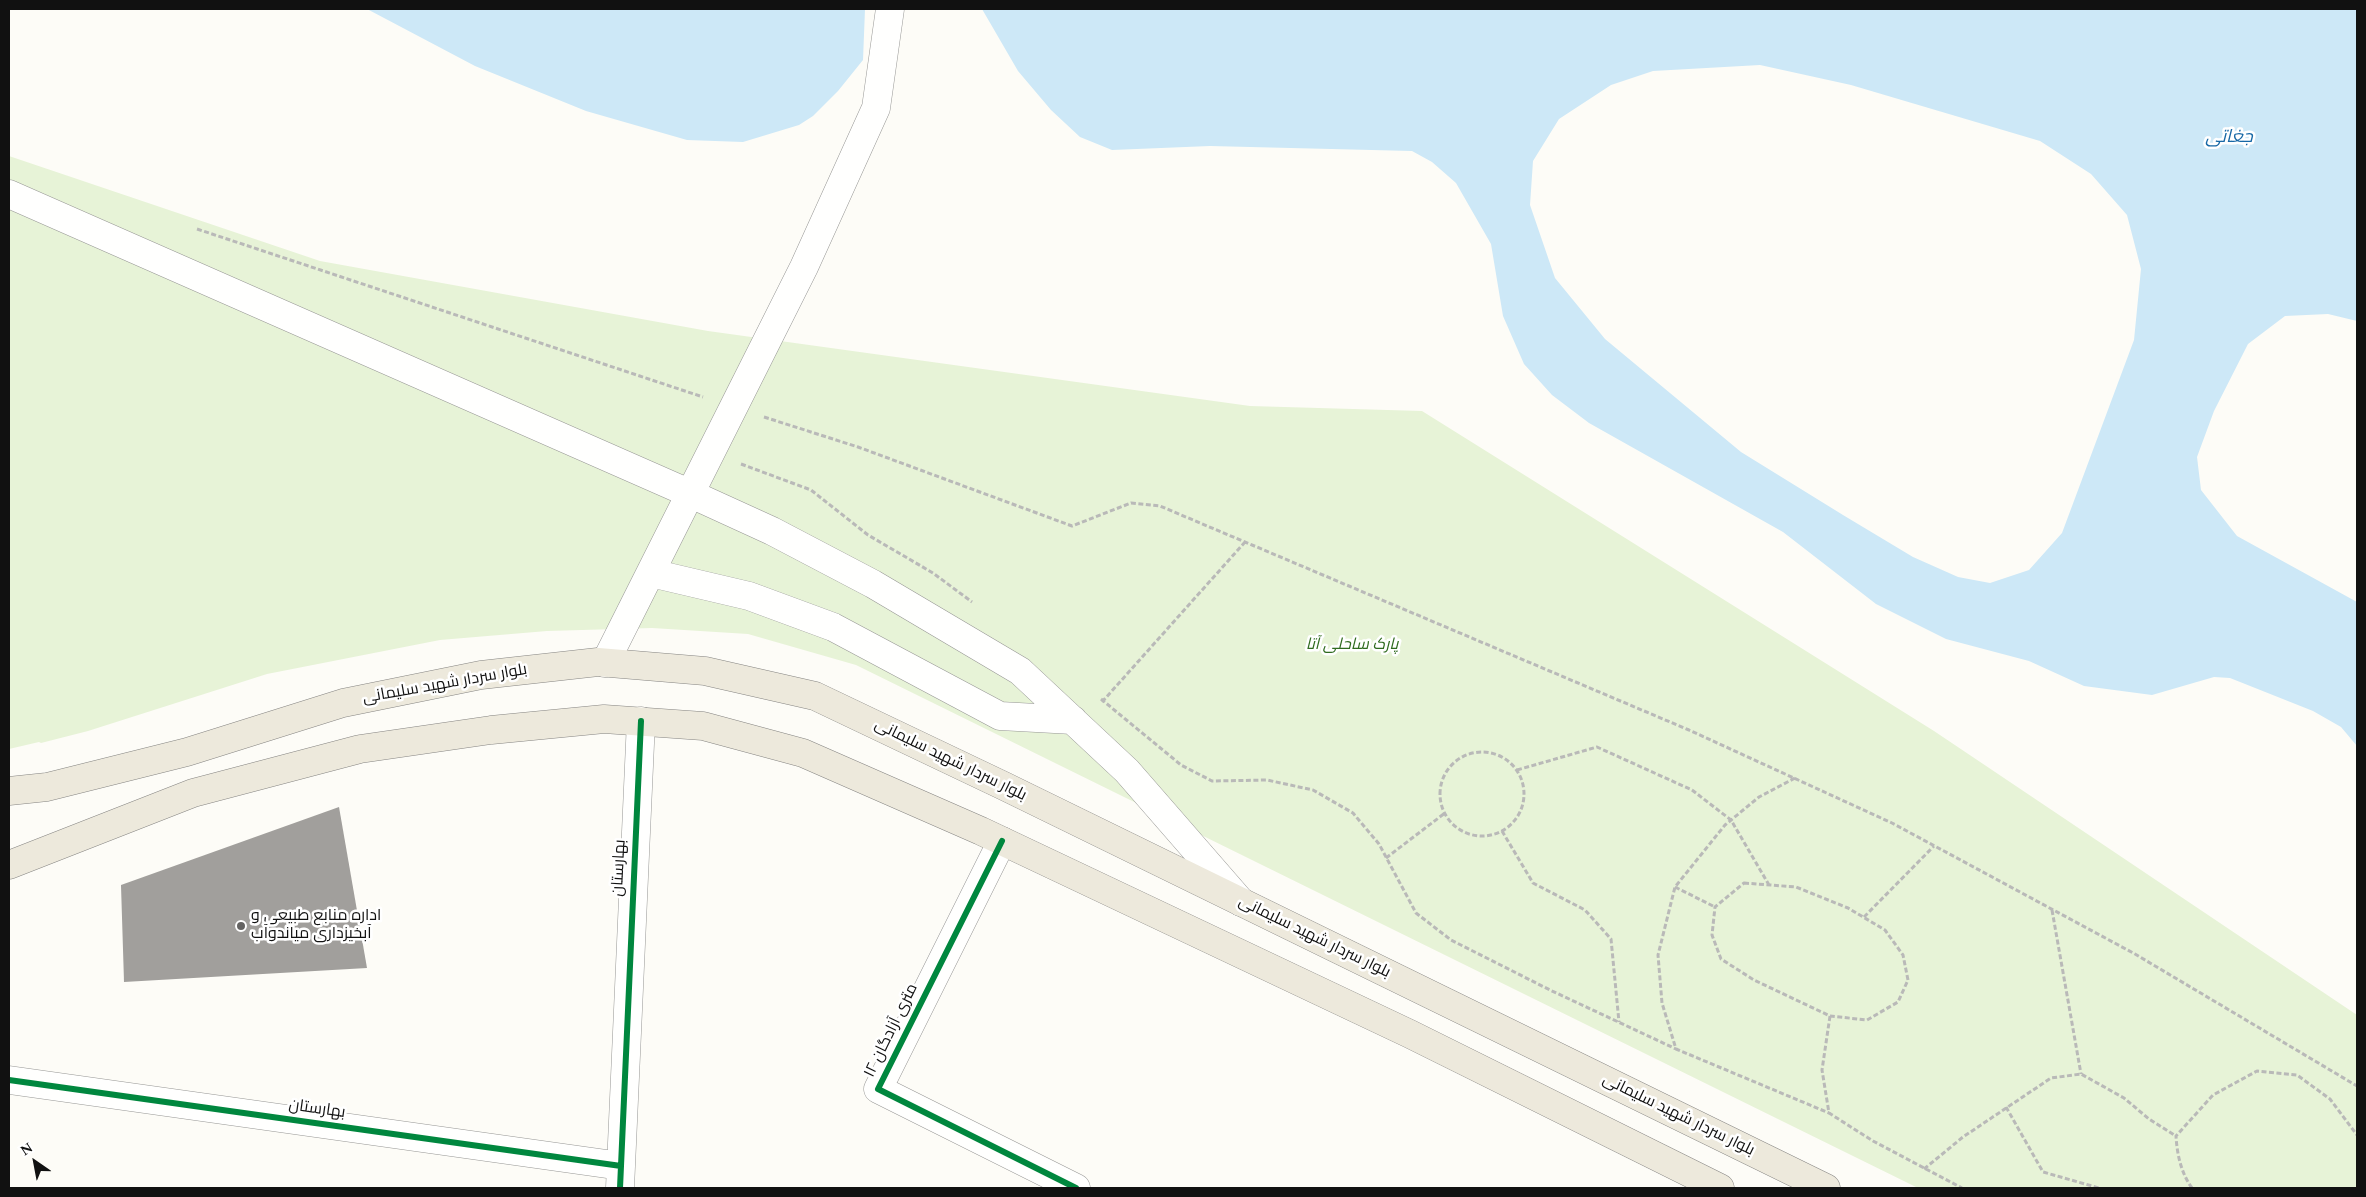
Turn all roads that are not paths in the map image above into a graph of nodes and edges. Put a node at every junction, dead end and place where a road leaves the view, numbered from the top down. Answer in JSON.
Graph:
{"nodes":[{"id":1,"x":890,"y":9,"type":"edge"},
{"id":2,"x":9,"y":194,"type":"edge"},
{"id":3,"x":691,"y":494,"type":"junction"},
{"id":4,"x":651,"y":573,"type":"junction"},
{"id":5,"x":606,"y":663,"type":"junction"},
{"id":6,"x":1073,"y":720,"type":"junction"},
{"id":7,"x":641,"y":721,"type":"junction"},
{"id":8,"x":9,"y":791,"type":"edge"},
{"id":9,"x":1002,"y":841,"type":"junction"},
{"id":10,"x":12,"y":861,"type":"edge"},
{"id":11,"x":1241,"y":902,"type":"junction"},
{"id":12,"x":9,"y":1080,"type":"edge"},
{"id":13,"x":620,"y":1177,"type":"edge"},
{"id":14,"x":1076,"y":1188,"type":"edge"},
{"id":15,"x":1720,"y":1188,"type":"edge"},
{"id":16,"x":1826,"y":1188,"type":"edge"}],
"edges":[{"from":1,"to":3,"type":"street"},
{"from":2,"to":3,"type":"street"},
{"from":3,"to":4,"type":"street"},
{"from":3,"to":6,"type":"street"},
{"from":4,"to":5,"type":"street"},
{"from":4,"to":6,"type":"street"},
{"from":5,"to":8,"type":"main road","name":"بلوار سردار شهید سلیمانی"},
{"from":5,"to":11,"type":"main road","name":"بلوار سردار شهید سلیمانی"},
{"from":6,"to":11,"type":"street"},
{"from":7,"to":9,"type":"main road"},
{"from":7,"to":10,"type":"main road"},
{"from":7,"to":13,"type":"street","name":"بهارستان"},
{"from":9,"to":14,"type":"street","name":"۱۲ متری آزادگان"},
{"from":9,"to":15,"type":"main road"},
{"from":11,"to":16,"type":"main road","name":"بلوار سردار شهید سلیمانی"},
{"from":12,"to":13,"type":"street","name":"بهارستان"}]}
